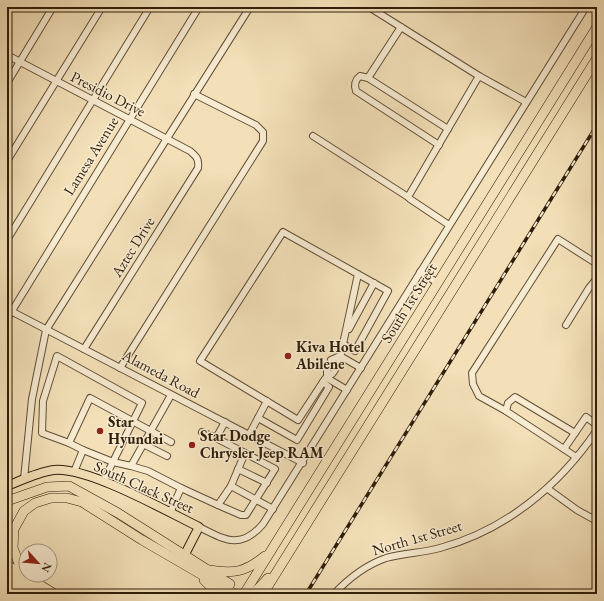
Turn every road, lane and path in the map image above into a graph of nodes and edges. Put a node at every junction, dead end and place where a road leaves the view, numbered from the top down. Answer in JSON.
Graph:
{"nodes":[{"id":1,"x":53,"y":7,"type":"edge"},
{"id":2,"x":102,"y":7,"type":"edge"},
{"id":3,"x":150,"y":7,"type":"edge"},
{"id":4,"x":199,"y":7,"type":"edge"},
{"id":5,"x":250,"y":7,"type":"edge"},
{"id":6,"x":369,"y":7,"type":"edge"},
{"id":7,"x":586,"y":7,"type":"edge"},
{"id":8,"x":401,"y":27,"type":"junction"},
{"id":9,"x":597,"y":27,"type":"edge"},
{"id":10,"x":7,"y":55,"type":"edge"},
{"id":11,"x":597,"y":58,"type":"edge"},
{"id":12,"x":20,"y":62,"type":"junction"},
{"id":13,"x":479,"y":76,"type":"junction"},
{"id":14,"x":368,"y":78,"type":"junction"},
{"id":15,"x":56,"y":81,"type":"junction"},
{"id":16,"x":7,"y":83,"type":"edge"},
{"id":17,"x":194,"y":94,"type":"junction"},
{"id":18,"x":93,"y":100,"type":"junction"},
{"id":19,"x":526,"y":102,"type":"junction"},
{"id":20,"x":129,"y":119,"type":"junction"},
{"id":21,"x":448,"y":129,"type":"junction"},
{"id":22,"x":313,"y":136,"type":"dead end"},
{"id":23,"x":167,"y":139,"type":"junction"},
{"id":24,"x":439,"y":145,"type":"junction"},
{"id":25,"x":197,"y":157,"type":"joint"},
{"id":26,"x":7,"y":161,"type":"edge"},
{"id":27,"x":408,"y":197,"type":"junction"},
{"id":28,"x":449,"y":225,"type":"junction"},
{"id":29,"x":7,"y":240,"type":"edge"},
{"id":30,"x":597,"y":264,"type":"edge"},
{"id":31,"x":420,"y":272,"type":"junction"},
{"id":32,"x":358,"y":274,"type":"junction"},
{"id":33,"x":597,"y":278,"type":"edge"},
{"id":34,"x":374,"y":283,"type":"junction"},
{"id":35,"x":438,"y":283,"type":"junction"},
{"id":36,"x":452,"y":291,"type":"junction"},
{"id":37,"x":9,"y":310,"type":"edge"},
{"id":38,"x":7,"y":319,"type":"edge"},
{"id":39,"x":566,"y":325,"type":"dead end"},
{"id":40,"x":46,"y":330,"type":"junction"},
{"id":41,"x":345,"y":336,"type":"junction"},
{"id":42,"x":343,"y":344,"type":"junction"},
{"id":43,"x":84,"y":349,"type":"junction"},
{"id":44,"x":340,"y":356,"type":"junction"},
{"id":45,"x":331,"y":360,"type":"dead end"},
{"id":46,"x":120,"y":368,"type":"junction"},
{"id":47,"x":327,"y":368,"type":"dead end"},
{"id":48,"x":361,"y":368,"type":"junction"},
{"id":49,"x":325,"y":380,"type":"junction"},
{"id":50,"x":347,"y":390,"type":"junction"},
{"id":51,"x":171,"y":395,"type":"junction"},
{"id":52,"x":267,"y":401,"type":"junction"},
{"id":53,"x":506,"y":411,"type":"junction"},
{"id":54,"x":258,"y":418,"type":"junction"},
{"id":55,"x":132,"y":422,"type":"junction"},
{"id":56,"x":224,"y":422,"type":"junction"},
{"id":57,"x":597,"y":425,"type":"edge"},
{"id":58,"x":597,"y":430,"type":"edge"},
{"id":59,"x":150,"y":431,"type":"junction"},
{"id":60,"x":202,"y":432,"type":"dead end"},
{"id":61,"x":575,"y":433,"type":"junction"},
{"id":62,"x":249,"y":435,"type":"junction"},
{"id":63,"x":216,"y":438,"type":"junction"},
{"id":64,"x":171,"y":442,"type":"dead end"},
{"id":65,"x":69,"y":443,"type":"junction"},
{"id":66,"x":143,"y":444,"type":"junction"},
{"id":67,"x":564,"y":449,"type":"junction"},
{"id":68,"x":83,"y":450,"type":"junction"},
{"id":69,"x":245,"y":453,"type":"junction"},
{"id":70,"x":167,"y":456,"type":"dead end"},
{"id":71,"x":576,"y":457,"type":"junction"},
{"id":72,"x":113,"y":462,"type":"junction"},
{"id":73,"x":303,"y":463,"type":"junction"},
{"id":74,"x":131,"y":466,"type":"junction"},
{"id":75,"x":238,"y":469,"type":"junction"},
{"id":76,"x":74,"y":472,"type":"junction"},
{"id":77,"x":24,"y":479,"type":"junction"},
{"id":78,"x":103,"y":482,"type":"junction"},
{"id":79,"x":267,"y":483,"type":"junction"},
{"id":80,"x":7,"y":486,"type":"edge"},
{"id":81,"x":230,"y":486,"type":"junction"},
{"id":82,"x":181,"y":488,"type":"junction"},
{"id":83,"x":548,"y":489,"type":"junction"},
{"id":84,"x":257,"y":500,"type":"junction"},
{"id":85,"x":7,"y":501,"type":"edge"},
{"id":86,"x":218,"y":505,"type":"junction"},
{"id":87,"x":273,"y":509,"type":"junction"},
{"id":88,"x":170,"y":513,"type":"junction"},
{"id":89,"x":597,"y":521,"type":"edge"},
{"id":90,"x":199,"y":527,"type":"junction"},
{"id":91,"x":291,"y":549,"type":"junction"},
{"id":92,"x":270,"y":552,"type":"junction"},
{"id":93,"x":183,"y":558,"type":"junction"},
{"id":94,"x":18,"y":561,"type":"edge"},
{"id":95,"x":7,"y":565,"type":"edge"},
{"id":96,"x":193,"y":570,"type":"junction"},
{"id":97,"x":206,"y":570,"type":"junction"},
{"id":98,"x":18,"y":571,"type":"edge"},
{"id":99,"x":7,"y":574,"type":"edge"},
{"id":100,"x":38,"y":583,"type":"edge"},
{"id":101,"x":7,"y":584,"type":"edge"},
{"id":102,"x":31,"y":594,"type":"edge"},
{"id":103,"x":39,"y":594,"type":"edge"},
{"id":104,"x":55,"y":594,"type":"edge"},
{"id":105,"x":215,"y":594,"type":"edge"},
{"id":106,"x":235,"y":594,"type":"edge"},
{"id":107,"x":243,"y":594,"type":"edge"},
{"id":108,"x":250,"y":594,"type":"edge"},
{"id":109,"x":263,"y":594,"type":"edge"},
{"id":110,"x":334,"y":594,"type":"edge"}],
"edges":[{"from":1,"to":12,"type":"street"},
{"from":2,"to":15,"type":"street"},
{"from":3,"to":18,"type":"street"},
{"from":4,"to":20,"type":"street","name":"Lamesa Avenue"},
{"from":5,"to":17,"type":"street"},
{"from":6,"to":8,"type":"street"},
{"from":7,"to":19,"type":"street","name":"South 1st Street"},
{"from":8,"to":13,"type":"street"},
{"from":8,"to":14,"type":"street"},
{"from":9,"to":35,"type":"highway","name":"South 1st Street"},
{"from":10,"to":12,"type":"street","name":"Presidio Drive"},
{"from":11,"to":36,"type":"highway","name":"South 1st Street"},
{"from":12,"to":15,"type":"street","name":"Presidio Drive"},
{"from":12,"to":16,"type":"street"},
{"from":13,"to":19,"type":"street"},
{"from":13,"to":21,"type":"street"},
{"from":14,"to":21,"type":"street"},
{"from":14,"to":24,"type":"street"},
{"from":15,"to":18,"type":"street","name":"Presidio Drive"},
{"from":15,"to":26,"type":"street"},
{"from":17,"to":23,"type":"street"},
{"from":17,"to":46,"type":"street"},
{"from":18,"to":20,"type":"street","name":"Presidio Drive"},
{"from":18,"to":29,"type":"street"},
{"from":19,"to":28,"type":"street","name":"South 1st Street"},
{"from":20,"to":23,"type":"street","name":"Presidio Drive"},
{"from":20,"to":37,"type":"street","name":"Lamesa Avenue"},
{"from":21,"to":24,"type":"street"},
{"from":22,"to":27,"type":"street"},
{"from":23,"to":25,"type":"street","name":"Presidio Drive"},
{"from":23,"to":40,"type":"street"},
{"from":24,"to":27,"type":"street"},
{"from":25,"to":43,"type":"street","name":"Aztec Drive"},
{"from":27,"to":28,"type":"street"},
{"from":28,"to":31,"type":"street","name":"South 1st Street"},
{"from":30,"to":53,"type":"street"},
{"from":31,"to":35,"type":"street"},
{"from":31,"to":48,"type":"street","name":"South 1st Street"},
{"from":32,"to":34,"type":"street"},
{"from":32,"to":41,"type":"street"},
{"from":32,"to":52,"type":"street"},
{"from":33,"to":39,"type":"street"},
{"from":34,"to":41,"type":"street"},
{"from":34,"to":42,"type":"street"},
{"from":35,"to":36,"type":"highway"},
{"from":35,"to":92,"type":"highway","name":"South 1st Street"},
{"from":36,"to":91,"type":"highway","name":"South 1st Street"},
{"from":37,"to":38,"type":"street","name":"Lamesa Avenue"},
{"from":37,"to":40,"type":"street","name":"Alameda Road"},
{"from":40,"to":43,"type":"street","name":"Alameda Road"},
{"from":40,"to":77,"type":"street"},
{"from":41,"to":42,"type":"street"},
{"from":42,"to":44,"type":"street"},
{"from":43,"to":46,"type":"street","name":"Alameda Road"},
{"from":44,"to":45,"type":"street"},
{"from":44,"to":48,"type":"street"},
{"from":44,"to":49,"type":"street"},
{"from":46,"to":51,"type":"street","name":"Alameda Road"},
{"from":47,"to":49,"type":"street"},
{"from":48,"to":50,"type":"street","name":"South 1st Street"},
{"from":49,"to":50,"type":"street"},
{"from":49,"to":52,"type":"street"},
{"from":49,"to":54,"type":"street"},
{"from":50,"to":73,"type":"street","name":"South 1st Street"},
{"from":51,"to":56,"type":"street","name":"Alameda Road"},
{"from":51,"to":59,"type":"street"},
{"from":52,"to":54,"type":"street"},
{"from":53,"to":61,"type":"street"},
{"from":53,"to":67,"type":"street"},
{"from":54,"to":62,"type":"street"},
{"from":55,"to":59,"type":"street"},
{"from":55,"to":65,"type":"street"},
{"from":55,"to":65,"type":"street"},
{"from":55,"to":72,"type":"street"},
{"from":56,"to":62,"type":"street","name":"Alameda Road"},
{"from":56,"to":63,"type":"street"},
{"from":57,"to":61,"type":"street"},
{"from":58,"to":71,"type":"street","name":"North 1st Street"},
{"from":59,"to":64,"type":"street"},
{"from":59,"to":66,"type":"street"},
{"from":60,"to":63,"type":"street"},
{"from":61,"to":67,"type":"street"},
{"from":62,"to":73,"type":"street","name":"Alameda Road"},
{"from":63,"to":69,"type":"street"},
{"from":65,"to":68,"type":"street"},
{"from":66,"to":70,"type":"street"},
{"from":66,"to":74,"type":"street"},
{"from":67,"to":71,"type":"street"},
{"from":68,"to":72,"type":"street"},
{"from":68,"to":76,"type":"street"},
{"from":69,"to":75,"type":"street"},
{"from":69,"to":79,"type":"street"},
{"from":71,"to":83,"type":"street","name":"North 1st Street"},
{"from":72,"to":74,"type":"street"},
{"from":72,"to":78,"type":"street"},
{"from":73,"to":87,"type":"street","name":"South 1st Street"},
{"from":74,"to":82,"type":"street"},
{"from":75,"to":79,"type":"street"},
{"from":75,"to":81,"type":"street"},
{"from":76,"to":77,"type":"main road","name":"South Clack Street"},
{"from":76,"to":78,"type":"main road","name":"South Clack Street"},
{"from":77,"to":80,"type":"main road","name":"South Clack Street"},
{"from":78,"to":88,"type":"main road","name":"South Clack Street"},
{"from":79,"to":84,"type":"street"},
{"from":81,"to":84,"type":"street"},
{"from":81,"to":86,"type":"street"},
{"from":82,"to":86,"type":"street"},
{"from":82,"to":88,"type":"street"},
{"from":83,"to":89,"type":"street"},
{"from":83,"to":110,"type":"street","name":"North 1st Street"},
{"from":84,"to":86,"type":"street"},
{"from":84,"to":87,"type":"street"},
{"from":85,"to":93,"type":"highway"},
{"from":87,"to":90,"type":"street","name":"South 1st Street"},
{"from":88,"to":90,"type":"main road","name":"South Clack Street"},
{"from":90,"to":93,"type":"main road"},
{"from":91,"to":108,"type":"highway"},
{"from":91,"to":109,"type":"highway","name":"South 1st Street"},
{"from":92,"to":97,"type":"highway"},
{"from":92,"to":107,"type":"highway","name":"South 1st Street"},
{"from":93,"to":94,"type":"highway"},
{"from":93,"to":96,"type":"highway"},
{"from":93,"to":97,"type":"highway"},
{"from":95,"to":98,"type":"highway"},
{"from":96,"to":105,"type":"highway"},
{"from":96,"to":106,"type":"highway"},
{"from":97,"to":107,"type":"highway"},
{"from":99,"to":103,"type":"highway"},
{"from":100,"to":104,"type":"highway"},
{"from":101,"to":102,"type":"highway"}]}
